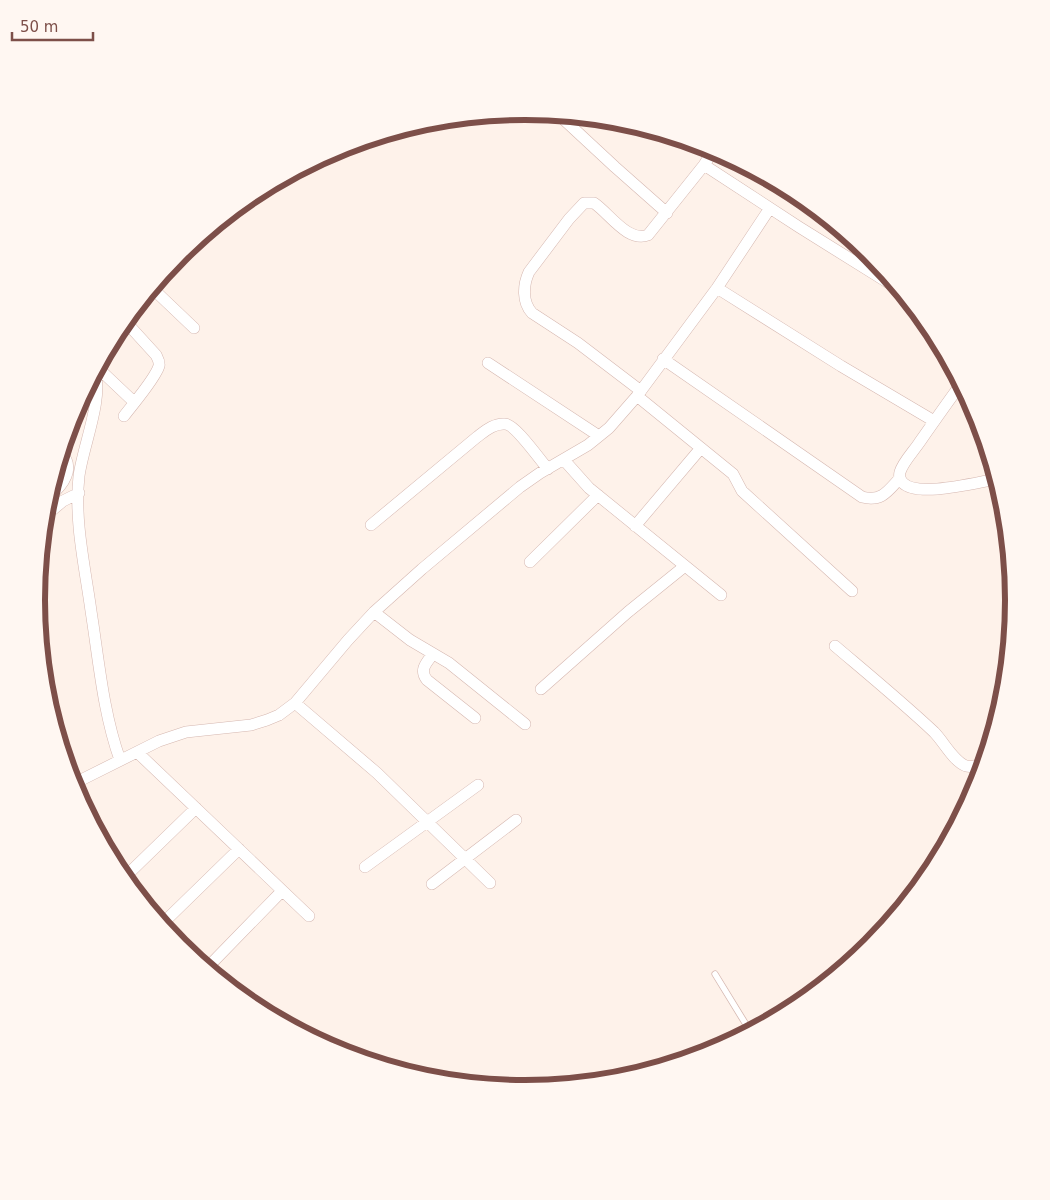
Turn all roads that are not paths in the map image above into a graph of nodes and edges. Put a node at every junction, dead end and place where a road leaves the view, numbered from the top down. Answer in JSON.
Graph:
{"nodes":[{"id":1,"x":567,"y":122,"type":"edge"},
{"id":2,"x":709,"y":157,"type":"edge"},
{"id":3,"x":704,"y":165,"type":"junction"},
{"id":4,"x":770,"y":208,"type":"junction"},
{"id":5,"x":667,"y":213,"type":"junction"},
{"id":6,"x":861,"y":258,"type":"edge"},
{"id":7,"x":857,"y":264,"type":"junction"},
{"id":8,"x":880,"y":278,"type":"edge"},
{"id":9,"x":717,"y":288,"type":"junction"},
{"id":10,"x":157,"y":293,"type":"edge"},
{"id":11,"x":130,"y":328,"type":"edge"},
{"id":12,"x":194,"y":328,"type":"dead end"},
{"id":13,"x":663,"y":359,"type":"junction"},
{"id":14,"x":488,"y":363,"type":"dead end"},
{"id":15,"x":103,"y":372,"type":"edge"},
{"id":16,"x":97,"y":385,"type":"edge"},
{"id":17,"x":956,"y":391,"type":"edge"},
{"id":18,"x":639,"y":393,"type":"junction"},
{"id":19,"x":134,"y":402,"type":"junction"},
{"id":20,"x":124,"y":416,"type":"dead end"},
{"id":21,"x":934,"y":421,"type":"junction"},
{"id":22,"x":599,"y":436,"type":"junction"},
{"id":23,"x":701,"y":448,"type":"junction"},
{"id":24,"x":66,"y":459,"type":"edge"},
{"id":25,"x":564,"y":460,"type":"junction"},
{"id":26,"x":548,"y":469,"type":"junction"},
{"id":27,"x":900,"y":478,"type":"junction"},
{"id":28,"x":990,"y":480,"type":"edge"},
{"id":29,"x":58,"y":490,"type":"edge"},
{"id":30,"x":79,"y":493,"type":"junction"},
{"id":31,"x":598,"y":495,"type":"junction"},
{"id":32,"x":55,"y":501,"type":"edge"},
{"id":33,"x":59,"y":505,"type":"junction"},
{"id":34,"x":53,"y":509,"type":"edge"},
{"id":35,"x":371,"y":526,"type":"dead end"},
{"id":36,"x":636,"y":526,"type":"junction"},
{"id":37,"x":530,"y":562,"type":"dead end"},
{"id":38,"x":685,"y":566,"type":"junction"},
{"id":39,"x":852,"y":592,"type":"dead end"},
{"id":40,"x":721,"y":595,"type":"dead end"},
{"id":41,"x":374,"y":612,"type":"junction"},
{"id":42,"x":835,"y":646,"type":"dead end"},
{"id":43,"x":433,"y":654,"type":"junction"},
{"id":44,"x":541,"y":689,"type":"dead end"},
{"id":45,"x":295,"y":703,"type":"junction"},
{"id":46,"x":475,"y":718,"type":"dead end"},
{"id":47,"x":525,"y":724,"type":"dead end"},
{"id":48,"x":137,"y":752,"type":"junction"},
{"id":49,"x":120,"y":760,"type":"junction"},
{"id":50,"x":976,"y":765,"type":"edge"},
{"id":51,"x":80,"y":780,"type":"edge"},
{"id":52,"x":478,"y":785,"type":"dead end"},
{"id":53,"x":196,"y":808,"type":"junction"},
{"id":54,"x":516,"y":820,"type":"dead end"},
{"id":55,"x":428,"y":822,"type":"junction"},
{"id":56,"x":239,"y":849,"type":"junction"},
{"id":57,"x":466,"y":859,"type":"junction"},
{"id":58,"x":365,"y":867,"type":"dead end"},
{"id":59,"x":130,"y":872,"type":"edge"},
{"id":60,"x":490,"y":883,"type":"dead end"},
{"id":61,"x":432,"y":884,"type":"dead end"},
{"id":62,"x":282,"y":891,"type":"junction"},
{"id":63,"x":309,"y":916,"type":"dead end"},
{"id":64,"x":167,"y":919,"type":"edge"},
{"id":65,"x":212,"y":963,"type":"edge"},
{"id":66,"x":715,"y":974,"type":"dead end"},
{"id":67,"x":746,"y":1025,"type":"edge"}],
"edges":[{"from":1,"to":5,"type":"street"},
{"from":2,"to":3,"type":"street"},
{"from":3,"to":4,"type":"street"},
{"from":3,"to":5,"type":"street"},
{"from":4,"to":7,"type":"street"},
{"from":4,"to":9,"type":"street"},
{"from":5,"to":18,"type":"street"},
{"from":6,"to":7,"type":"street"},
{"from":7,"to":8,"type":"street"},
{"from":9,"to":13,"type":"street"},
{"from":9,"to":21,"type":"street"},
{"from":10,"to":12,"type":"street"},
{"from":11,"to":19,"type":"street"},
{"from":13,"to":18,"type":"street"},
{"from":13,"to":27,"type":"street"},
{"from":14,"to":22,"type":"street"},
{"from":15,"to":19,"type":"street"},
{"from":16,"to":30,"type":"street"},
{"from":17,"to":21,"type":"street"},
{"from":18,"to":22,"type":"street"},
{"from":18,"to":23,"type":"street"},
{"from":19,"to":20,"type":"street"},
{"from":21,"to":27,"type":"street"},
{"from":22,"to":25,"type":"street"},
{"from":23,"to":36,"type":"street"},
{"from":23,"to":39,"type":"street"},
{"from":24,"to":29,"type":"street"},
{"from":25,"to":26,"type":"street"},
{"from":25,"to":31,"type":"street"},
{"from":26,"to":35,"type":"street"},
{"from":26,"to":41,"type":"street"},
{"from":27,"to":28,"type":"street"},
{"from":30,"to":33,"type":"street"},
{"from":30,"to":49,"type":"street"},
{"from":31,"to":36,"type":"street"},
{"from":31,"to":37,"type":"street"},
{"from":32,"to":33,"type":"street"},
{"from":33,"to":34,"type":"street"},
{"from":36,"to":38,"type":"street"},
{"from":38,"to":40,"type":"street"},
{"from":38,"to":44,"type":"street"},
{"from":41,"to":43,"type":"street"},
{"from":41,"to":45,"type":"street"},
{"from":42,"to":50,"type":"street"},
{"from":43,"to":46,"type":"street"},
{"from":43,"to":47,"type":"street"},
{"from":45,"to":48,"type":"street"},
{"from":45,"to":55,"type":"street"},
{"from":48,"to":49,"type":"street"},
{"from":48,"to":53,"type":"street"},
{"from":49,"to":51,"type":"street"},
{"from":52,"to":55,"type":"street"},
{"from":53,"to":56,"type":"street"},
{"from":53,"to":59,"type":"street"},
{"from":54,"to":57,"type":"street"},
{"from":55,"to":57,"type":"street"},
{"from":55,"to":58,"type":"street"},
{"from":56,"to":62,"type":"street"},
{"from":56,"to":64,"type":"street"},
{"from":57,"to":60,"type":"street"},
{"from":57,"to":61,"type":"street"},
{"from":62,"to":63,"type":"street"},
{"from":62,"to":65,"type":"street"},
{"from":66,"to":67,"type":"lane"}]}
